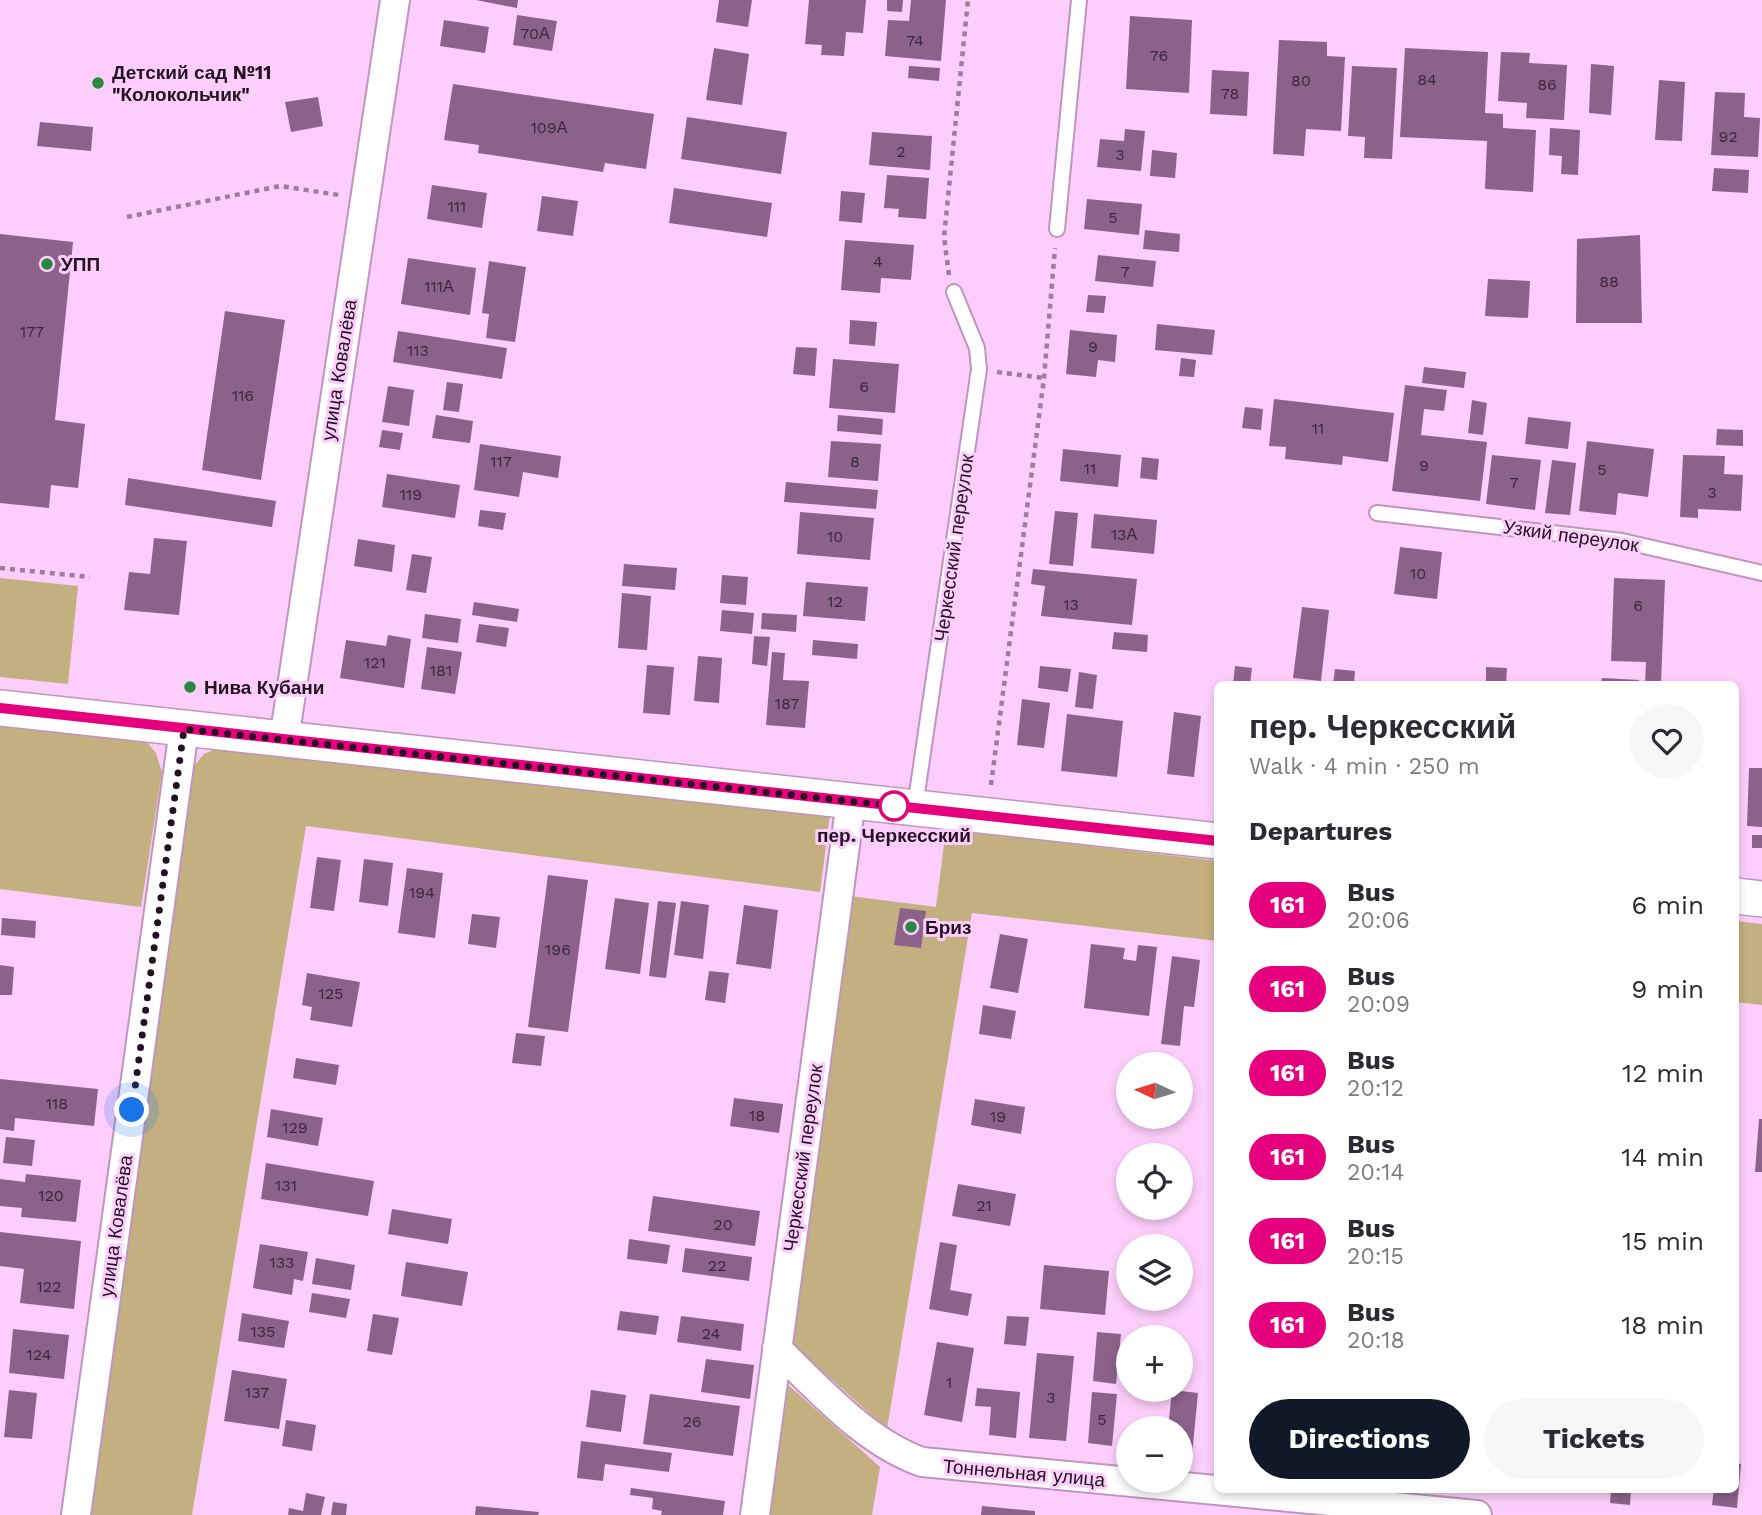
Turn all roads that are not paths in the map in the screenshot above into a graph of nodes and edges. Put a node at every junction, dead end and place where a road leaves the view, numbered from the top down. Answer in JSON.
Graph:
{"nodes":[{"id":1,"x":395,"y":0,"type":"edge"},
{"id":2,"x":1079,"y":0,"type":"edge"},
{"id":3,"x":1057,"y":229,"type":"road end"},
{"id":4,"x":954,"y":292,"type":"road end"},
{"id":5,"x":1377,"y":513,"type":"dead end"},
{"id":6,"x":1762,"y":573,"type":"edge"},
{"id":7,"x":0,"y":708,"type":"edge"},
{"id":8,"x":184,"y":729,"type":"junction"},
{"id":9,"x":284,"y":740,"type":"junction"},
{"id":10,"x":851,"y":801,"type":"junction"},
{"id":11,"x":915,"y":808,"type":"junction"},
{"id":12,"x":1214,"y":841,"type":"edge"},
{"id":13,"x":1739,"y":896,"type":"edge"},
{"id":14,"x":1762,"y":899,"type":"edge"},
{"id":15,"x":777,"y":1349,"type":"junction"},
{"id":16,"x":1214,"y":1490,"type":"edge"},
{"id":17,"x":1247,"y":1493,"type":"edge"},
{"id":18,"x":76,"y":1515,"type":"edge"},
{"id":19,"x":755,"y":1515,"type":"edge"},
{"id":20,"x":1477,"y":1515,"type":"edge"}],
"edges":[{"from":1,"to":9,"type":"street","name":"улица Ковалёва"},
{"from":2,"to":3,"type":"lane"},
{"from":4,"to":11,"type":"lane","name":"Черкесский переулок"},
{"from":5,"to":6,"type":"lane","name":"Узкий переулок"},
{"from":7,"to":8,"type":"street"},
{"from":8,"to":9,"type":"street"},
{"from":8,"to":18,"type":"street","name":"улица Ковалёва"},
{"from":9,"to":10,"type":"street"},
{"from":10,"to":11,"type":"street"},
{"from":10,"to":15,"type":"street","name":"Черкесский переулок"},
{"from":11,"to":12,"type":"street"},
{"from":13,"to":14,"type":"street"},
{"from":15,"to":16,"type":"street","name":"Тоннельная улица"},
{"from":15,"to":19,"type":"street","name":"Черкесский переулок"},
{"from":17,"to":20,"type":"street","name":"Тоннельная улица"}]}
